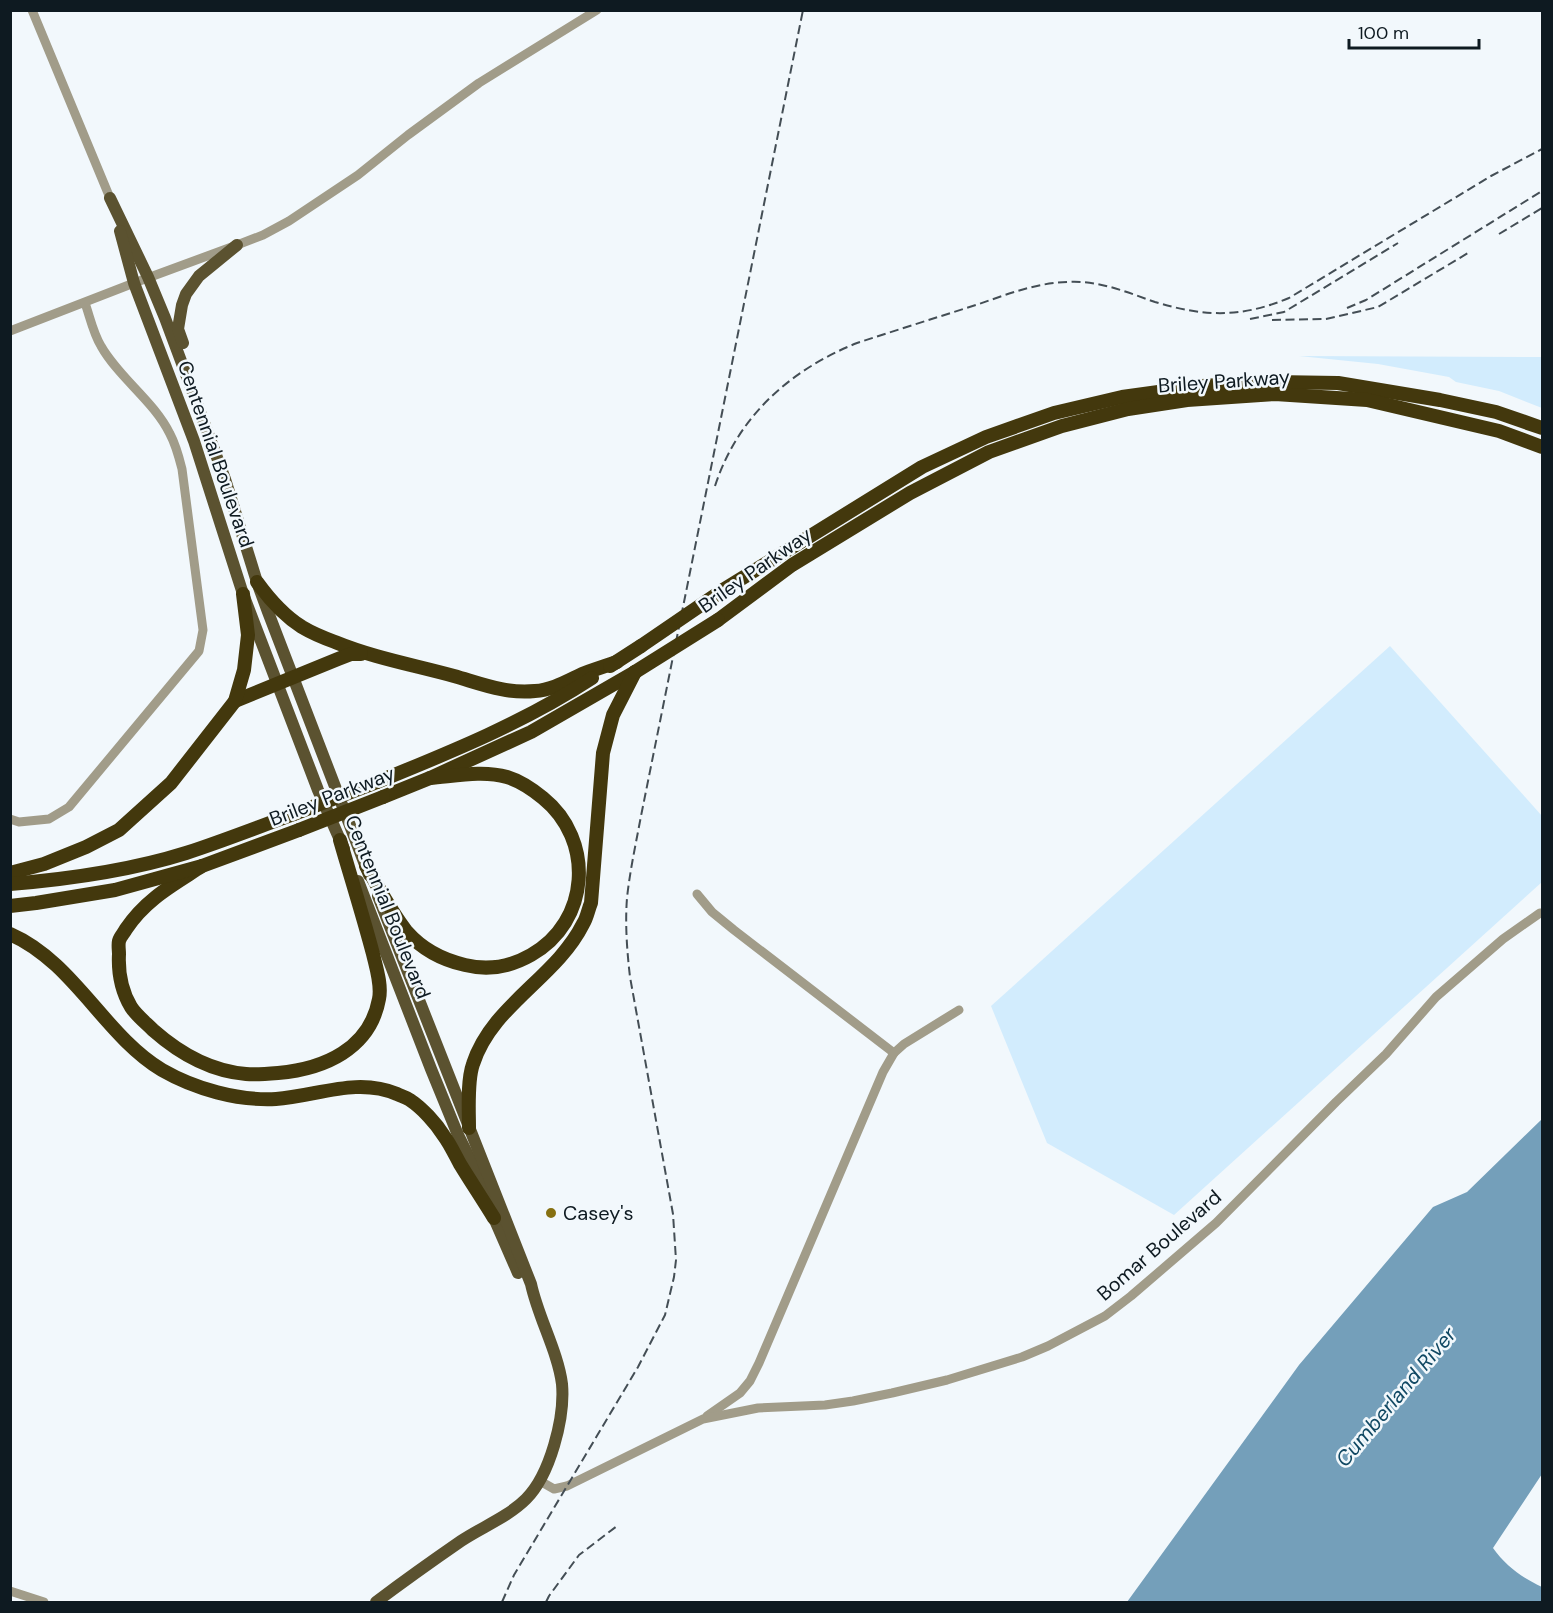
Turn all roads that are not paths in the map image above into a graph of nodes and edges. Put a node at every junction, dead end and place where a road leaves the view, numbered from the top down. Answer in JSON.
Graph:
{"nodes":[{"id":1,"x":32,"y":10,"type":"edge"},
{"id":2,"x":597,"y":10,"type":"edge"},
{"id":3,"x":110,"y":198,"type":"junction"},
{"id":4,"x":237,"y":245,"type":"junction"},
{"id":5,"x":148,"y":277,"type":"junction"},
{"id":6,"x":134,"y":283,"type":"junction"},
{"id":7,"x":85,"y":303,"type":"junction"},
{"id":8,"x":10,"y":332,"type":"edge"},
{"id":9,"x":1542,"y":428,"type":"edge"},
{"id":10,"x":1542,"y":447,"type":"edge"},
{"id":11,"x":225,"y":479,"type":"junction"},
{"id":12,"x":257,"y":582,"type":"junction"},
{"id":13,"x":243,"y":594,"type":"junction"},
{"id":14,"x":369,"y":655,"type":"junction"},
{"id":15,"x":617,"y":662,"type":"junction"},
{"id":16,"x":635,"y":672,"type":"junction"},
{"id":17,"x":294,"y":677,"type":"junction"},
{"id":18,"x":278,"y":683,"type":"junction"},
{"id":19,"x":235,"y":700,"type":"junction"},
{"id":20,"x":430,"y":778,"type":"junction"},
{"id":21,"x":10,"y":819,"type":"edge"},
{"id":22,"x":340,"y":840,"type":"junction"},
{"id":23,"x":202,"y":866,"type":"junction"},
{"id":24,"x":366,"y":866,"type":"junction"},
{"id":25,"x":10,"y":873,"type":"edge"},
{"id":26,"x":10,"y":884,"type":"edge"},
{"id":27,"x":697,"y":894,"type":"dead end"},
{"id":28,"x":10,"y":906,"type":"edge"},
{"id":29,"x":1540,"y":913,"type":"dead end"},
{"id":30,"x":10,"y":934,"type":"edge"},
{"id":31,"x":959,"y":1010,"type":"dead end"},
{"id":32,"x":894,"y":1053,"type":"junction"},
{"id":33,"x":469,"y":1128,"type":"junction"},
{"id":34,"x":494,"y":1218,"type":"junction"},
{"id":35,"x":535,"y":1303,"type":"junction"},
{"id":36,"x":703,"y":1419,"type":"junction"},
{"id":37,"x":540,"y":1481,"type":"junction"},
{"id":38,"x":10,"y":1591,"type":"edge"},
{"id":39,"x":44,"y":1602,"type":"edge"},
{"id":40,"x":376,"y":1602,"type":"edge"}],
"edges":[{"from":1,"to":3,"type":"street"},
{"from":2,"to":4,"type":"street"},
{"from":3,"to":5,"type":"main road","name":"Centennial Boulevard"},
{"from":3,"to":6,"type":"main road","name":"Centennial Boulevard"},
{"from":4,"to":5,"type":"street"},
{"from":4,"to":11,"type":"main road"},
{"from":5,"to":6,"type":"street"},
{"from":5,"to":11,"type":"main road","name":"Centennial Boulevard"},
{"from":6,"to":7,"type":"street"},
{"from":6,"to":13,"type":"main road","name":"Centennial Boulevard"},
{"from":7,"to":8,"type":"street"},
{"from":7,"to":21,"type":"street"},
{"from":9,"to":15,"type":"highway","name":"Briley Parkway","bridge":true},
{"from":10,"to":16,"type":"highway","name":"Briley Parkway","bridge":true},
{"from":11,"to":12,"type":"main road","name":"Centennial Boulevard"},
{"from":12,"to":14,"type":"highway"},
{"from":12,"to":17,"type":"main road","name":"Centennial Boulevard"},
{"from":13,"to":18,"type":"main road","name":"Centennial Boulevard"},
{"from":13,"to":19,"type":"highway"},
{"from":14,"to":15,"type":"highway"},
{"from":14,"to":17,"type":"highway"},
{"from":15,"to":26,"type":"highway","name":"Briley Parkway","bridge":true},
{"from":16,"to":20,"type":"highway","name":"Briley Parkway"},
{"from":16,"to":33,"type":"highway"},
{"from":17,"to":18,"type":"highway"},
{"from":17,"to":24,"type":"main road","name":"Centennial Boulevard"},
{"from":18,"to":19,"type":"highway"},
{"from":18,"to":22,"type":"main road","name":"Centennial Boulevard"},
{"from":19,"to":25,"type":"highway"},
{"from":20,"to":23,"type":"highway","name":"Briley Parkway","bridge":true},
{"from":20,"to":24,"type":"highway"},
{"from":22,"to":23,"type":"highway"},
{"from":22,"to":34,"type":"main road","name":"Centennial Boulevard"},
{"from":23,"to":28,"type":"highway","name":"Briley Parkway"},
{"from":24,"to":33,"type":"main road","name":"Centennial Boulevard"},
{"from":27,"to":32,"type":"street"},
{"from":29,"to":36,"type":"street","name":"Bomar Boulevard"},
{"from":30,"to":34,"type":"highway"},
{"from":31,"to":32,"type":"street"},
{"from":32,"to":36,"type":"street"},
{"from":33,"to":35,"type":"main road","name":"Centennial Boulevard"},
{"from":34,"to":35,"type":"main road","name":"Centennial Boulevard"},
{"from":35,"to":37,"type":"main road","name":"Centennial Boulevard"},
{"from":36,"to":37,"type":"street","name":"Bomar Boulevard"},
{"from":37,"to":40,"type":"main road","name":"Centennial Boulevard"},
{"from":38,"to":39,"type":"street"}]}
